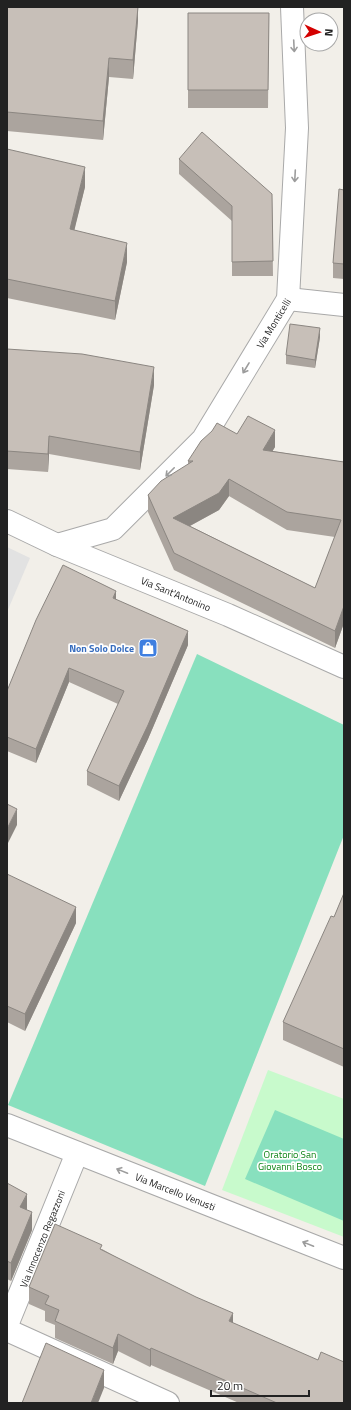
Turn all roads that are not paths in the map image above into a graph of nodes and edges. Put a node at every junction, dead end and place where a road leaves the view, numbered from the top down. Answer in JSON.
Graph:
{"nodes":[{"id":1,"x":292,"y":7,"type":"edge"},
{"id":2,"x":288,"y":299,"type":"junction"},
{"id":3,"x":344,"y":304,"type":"edge"},
{"id":4,"x":8,"y":526,"type":"edge"},
{"id":5,"x":57,"y":545,"type":"junction"},
{"id":6,"x":344,"y":667,"type":"edge"},
{"id":7,"x":7,"y":1124,"type":"edge"},
{"id":8,"x":77,"y":1153,"type":"junction"},
{"id":9,"x":344,"y":1258,"type":"edge"},
{"id":10,"x":7,"y":1325,"type":"edge"},
{"id":11,"x":7,"y":1330,"type":"edge"},
{"id":12,"x":168,"y":1403,"type":"edge"}],
"edges":[{"from":1,"to":2,"type":"street","name":"Via Monticelli","one_way":true},
{"from":2,"to":3,"type":"street"},
{"from":2,"to":5,"type":"street","name":"Via Monticelli","one_way":true},
{"from":4,"to":5,"type":"street","name":"Via Sant'Antonino"},
{"from":5,"to":6,"type":"street","name":"Via Sant'Antonino"},
{"from":7,"to":8,"type":"street","name":"Via Marcello Venusti"},
{"from":9,"to":8,"type":"street","name":"Via Marcello Venusti","one_way":true},
{"from":8,"to":10,"type":"street","name":"Via Innocenzo Regazzoni"},
{"from":11,"to":12,"type":"street"}]}
